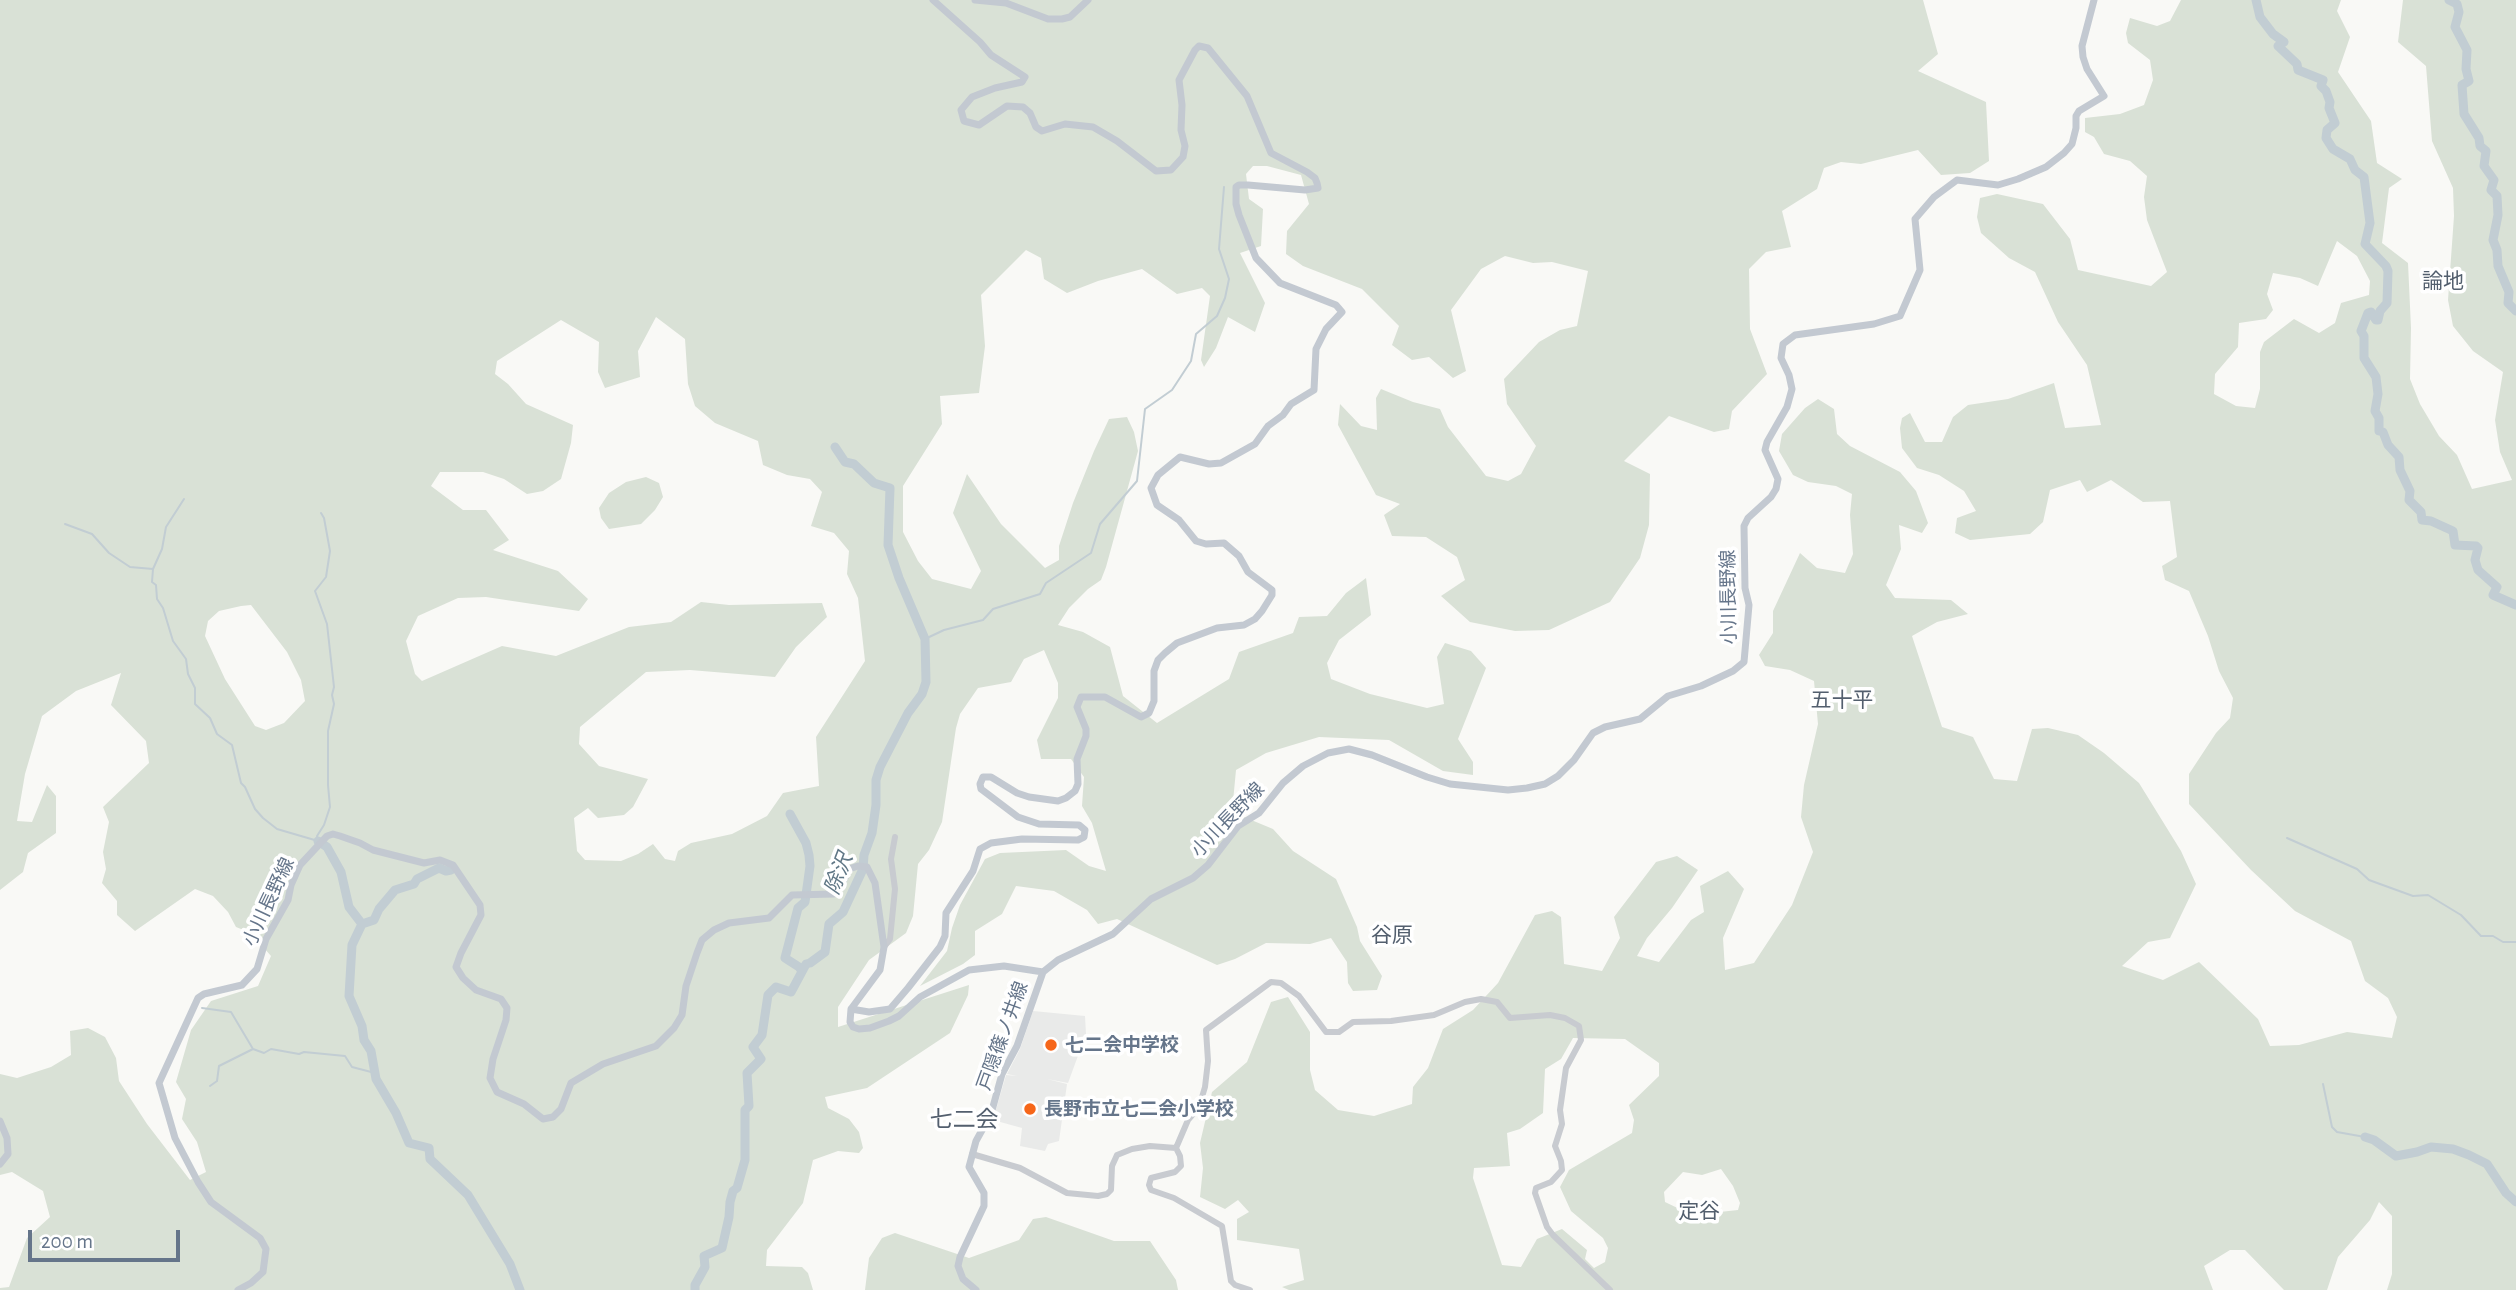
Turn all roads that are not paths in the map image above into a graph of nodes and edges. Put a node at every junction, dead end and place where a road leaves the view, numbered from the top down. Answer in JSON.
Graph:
{"nodes":[{"id":1,"x":933,"y":0,"type":"edge"},
{"id":2,"x":975,"y":0,"type":"edge"},
{"id":3,"x":1088,"y":0,"type":"edge"},
{"id":4,"x":2094,"y":0,"type":"edge"},
{"id":5,"x":895,"y":837,"type":"dead end"},
{"id":6,"x":884,"y":947,"type":"junction"},
{"id":7,"x":1044,"y":972,"type":"junction"},
{"id":8,"x":851,"y":1009,"type":"junction"},
{"id":9,"x":0,"y":1121,"type":"edge"},
{"id":10,"x":1176,"y":1148,"type":"junction"},
{"id":11,"x":972,"y":1154,"type":"junction"},
{"id":12,"x":0,"y":1164,"type":"edge"},
{"id":13,"x":235,"y":1290,"type":"edge"},
{"id":14,"x":976,"y":1290,"type":"edge"},
{"id":15,"x":1250,"y":1290,"type":"edge"},
{"id":16,"x":1610,"y":1290,"type":"edge"}],
"edges":[{"from":1,"to":8,"type":"main road"},
{"from":2,"to":3,"type":"main road"},
{"from":4,"to":7,"type":"main road","name":"小川長野線"},
{"from":5,"to":6,"type":"street"},
{"from":6,"to":8,"type":"main road","name":"小川長野線"},
{"from":6,"to":13,"type":"main road","name":"小川長野線"},
{"from":7,"to":8,"type":"main road","name":"戸隠篠ノ井線"},
{"from":7,"to":11,"type":"main road","name":"戸隠篠ノ井線"},
{"from":9,"to":12,"type":"main road"},
{"from":10,"to":11,"type":"street"},
{"from":10,"to":15,"type":"street"},
{"from":10,"to":16,"type":"street"},
{"from":11,"to":14,"type":"main road"}]}
